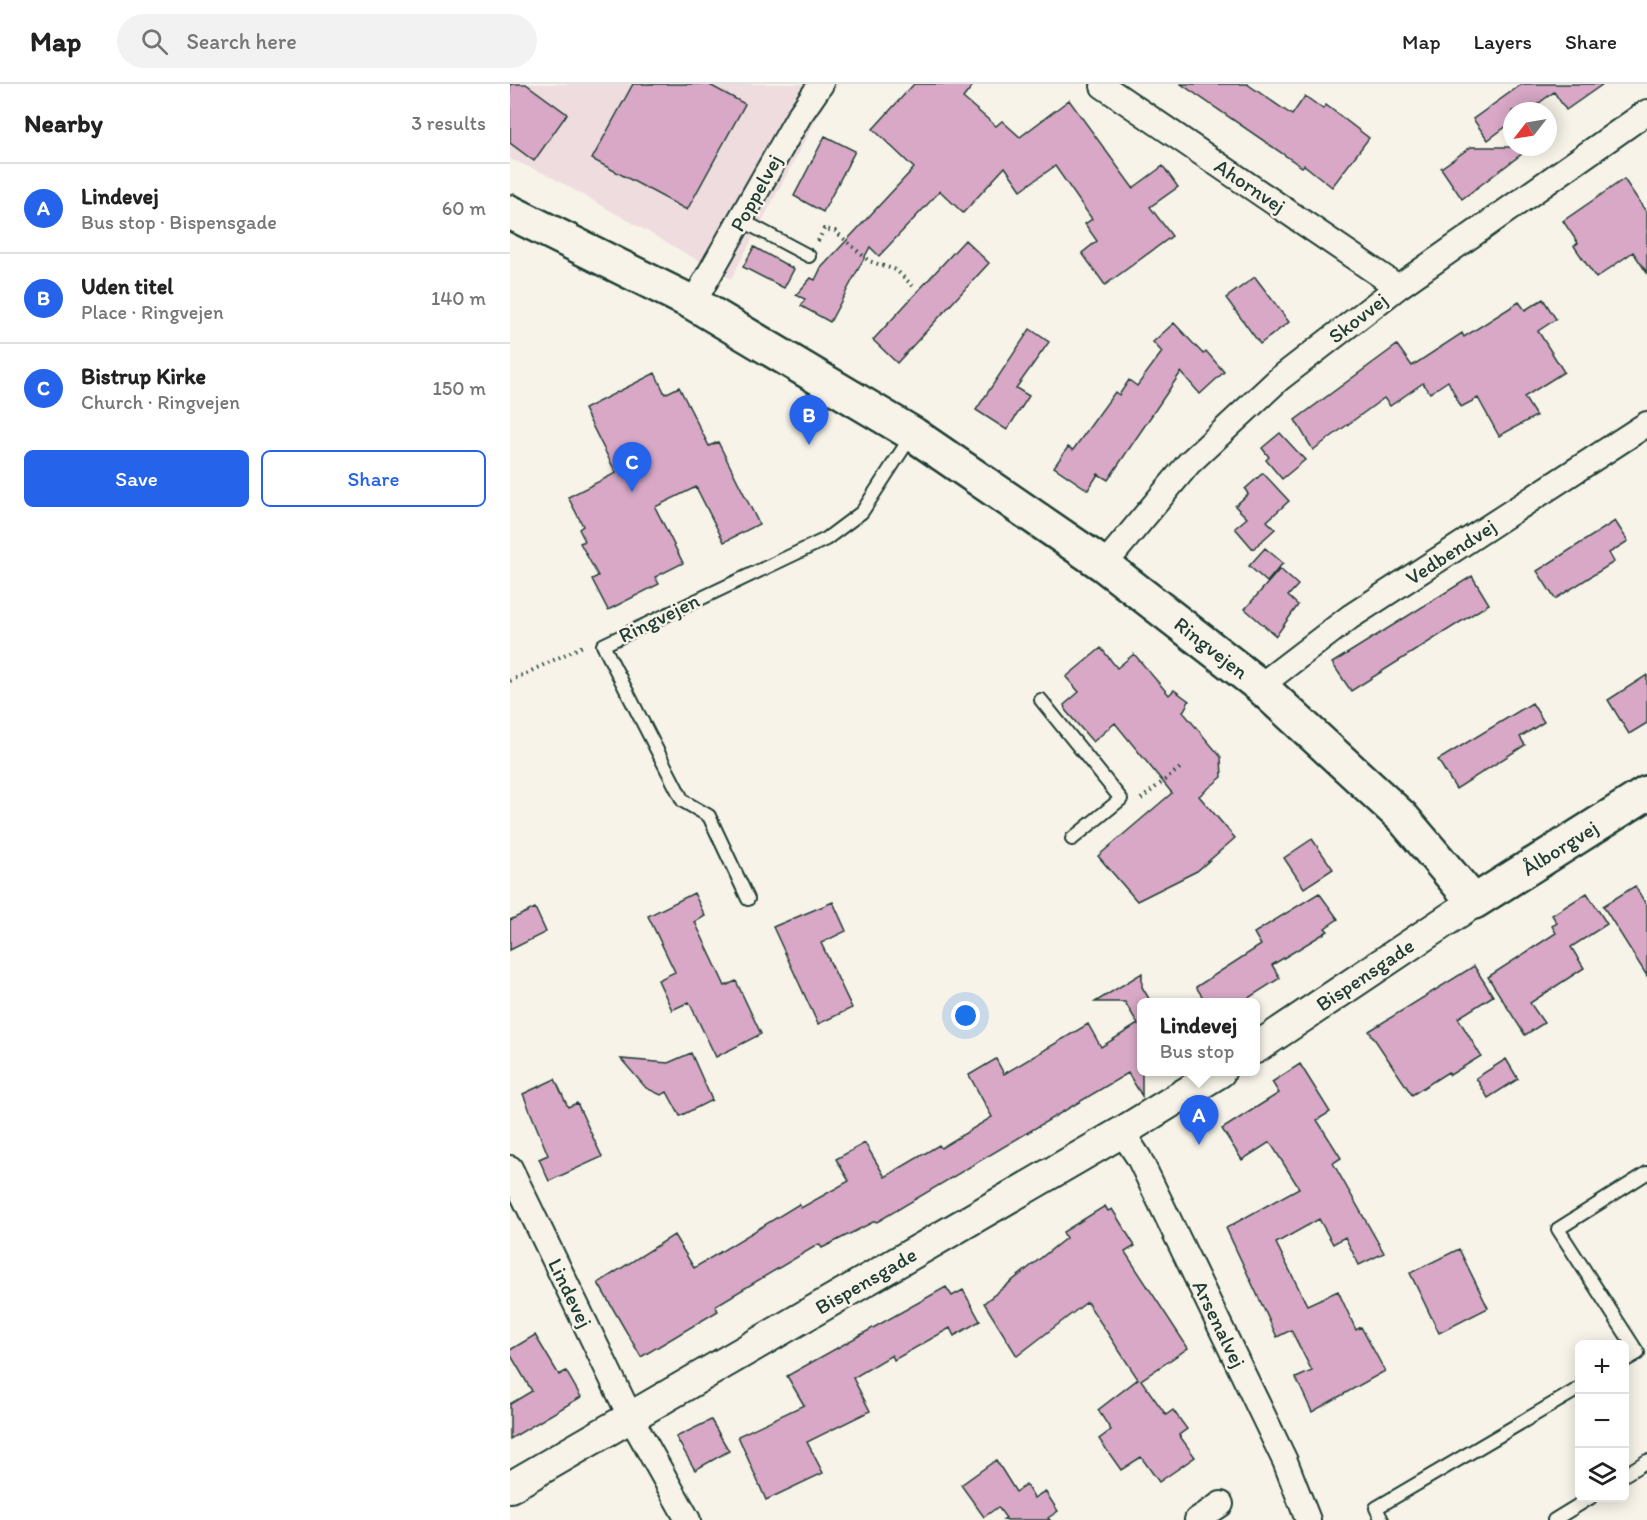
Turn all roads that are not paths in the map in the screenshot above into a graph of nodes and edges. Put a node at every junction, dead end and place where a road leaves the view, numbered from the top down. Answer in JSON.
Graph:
{"nodes":[{"id":1,"x":821,"y":84,"type":"edge"},
{"id":2,"x":1103,"y":86,"type":"dead end"},
{"id":3,"x":1647,"y":112,"type":"edge"},
{"id":4,"x":510,"y":212,"type":"edge"},
{"id":5,"x":741,"y":220,"type":"junction"},
{"id":6,"x":809,"y":256,"type":"road end"},
{"id":7,"x":1398,"y":287,"type":"junction"},
{"id":8,"x":693,"y":303,"type":"junction"},
{"id":9,"x":1647,"y":424,"type":"edge"},
{"id":10,"x":913,"y":434,"type":"junction"},
{"id":11,"x":1104,"y":565,"type":"junction"},
{"id":12,"x":1260,"y":686,"type":"junction"},
{"id":13,"x":1041,"y":700,"type":"dead end"},
{"id":14,"x":1647,"y":793,"type":"edge"},
{"id":15,"x":1072,"y":839,"type":"dead end"},
{"id":16,"x":748,"y":899,"type":"dead end"},
{"id":17,"x":1474,"y":902,"type":"junction"},
{"id":18,"x":1260,"y":1045,"type":"edge"},
{"id":19,"x":1213,"y":1076,"type":"edge"},
{"id":20,"x":1122,"y":1132,"type":"junction"},
{"id":21,"x":510,"y":1168,"type":"edge"},
{"id":22,"x":1647,"y":1173,"type":"edge"},
{"id":23,"x":1629,"y":1358,"type":"edge"},
{"id":24,"x":1575,"y":1391,"type":"edge"},
{"id":25,"x":631,"y":1418,"type":"junction"},
{"id":26,"x":1647,"y":1461,"type":"edge"},
{"id":27,"x":1629,"y":1472,"type":"edge"},
{"id":28,"x":510,"y":1487,"type":"edge"},
{"id":29,"x":1582,"y":1502,"type":"edge"},
{"id":30,"x":1221,"y":1504,"type":"dead end"},
{"id":31,"x":688,"y":1520,"type":"edge"},
{"id":32,"x":1197,"y":1520,"type":"edge"},
{"id":33,"x":1308,"y":1520,"type":"edge"},
{"id":34,"x":1382,"y":1520,"type":"edge"},
{"id":35,"x":1554,"y":1520,"type":"edge"}],
"edges":[{"from":1,"to":5,"type":"street","name":"Poppelvej"},
{"from":2,"to":7,"type":"street","name":"Ahornvej"},
{"from":3,"to":7,"type":"street","name":"Skovvej"},
{"from":4,"to":8,"type":"main road","name":"Ringvejen"},
{"from":5,"to":6,"type":"lane"},
{"from":5,"to":8,"type":"street","name":"Poppelvej"},
{"from":7,"to":11,"type":"street","name":"Skovvej"},
{"from":8,"to":10,"type":"main road","name":"Ringvejen"},
{"from":9,"to":12,"type":"street","name":"Vedbendvej"},
{"from":10,"to":11,"type":"main road","name":"Ringvejen"},
{"from":10,"to":16,"type":"lane","name":"Ringvejen"},
{"from":11,"to":12,"type":"main road","name":"Ringvejen"},
{"from":12,"to":17,"type":"main road","name":"Ringvejen"},
{"from":13,"to":15,"type":"lane"},
{"from":14,"to":17,"type":"main road","name":"Ålborgvej"},
{"from":17,"to":18,"type":"street","name":"Bispensgade"},
{"from":19,"to":20,"type":"street","name":"Bispensgade"},
{"from":20,"to":25,"type":"street","name":"Bispensgade"},
{"from":20,"to":33,"type":"street","name":"Arsenalvej"},
{"from":21,"to":25,"type":"street","name":"Lindevej"},
{"from":22,"to":23,"type":"lane"},
{"from":24,"to":34,"type":"lane"},
{"from":25,"to":28,"type":"street","name":"Bispensgade"},
{"from":25,"to":31,"type":"street","name":"Lindevej"},
{"from":26,"to":27,"type":"lane"},
{"from":29,"to":35,"type":"lane"},
{"from":30,"to":32,"type":"street"}]}
